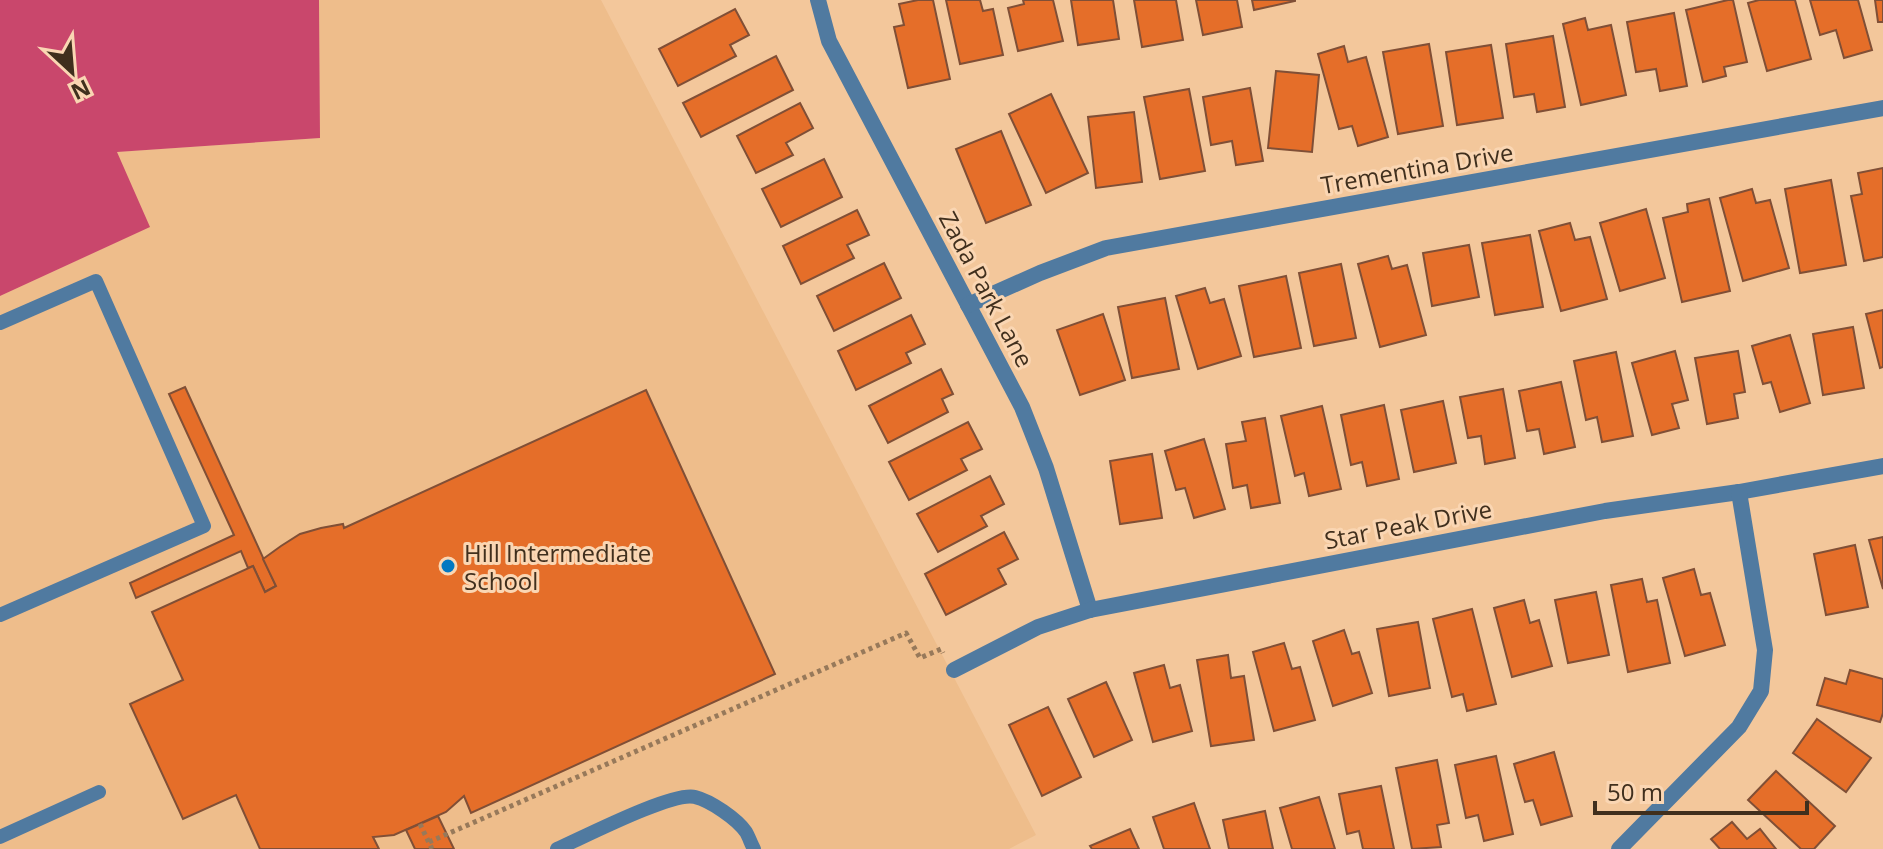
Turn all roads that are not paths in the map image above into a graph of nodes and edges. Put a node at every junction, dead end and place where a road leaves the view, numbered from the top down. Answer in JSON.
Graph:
{"nodes":[{"id":1,"x":818,"y":0,"type":"edge"},
{"id":2,"x":1883,"y":108,"type":"edge"},
{"id":3,"x":968,"y":305,"type":"junction"},
{"id":4,"x":0,"y":323,"type":"edge"},
{"id":5,"x":1883,"y":466,"type":"edge"},
{"id":6,"x":1739,"y":492,"type":"junction"},
{"id":7,"x":1090,"y":610,"type":"junction"},
{"id":8,"x":0,"y":615,"type":"edge"},
{"id":9,"x":954,"y":670,"type":"road end"},
{"id":10,"x":99,"y":792,"type":"dead end"},
{"id":11,"x":0,"y":837,"type":"edge"},
{"id":12,"x":557,"y":849,"type":"edge"},
{"id":13,"x":754,"y":849,"type":"edge"},
{"id":14,"x":1619,"y":849,"type":"edge"}],
"edges":[{"from":1,"to":3,"type":"street","name":"Zada Park Lane"},
{"from":2,"to":3,"type":"street","name":"Trementina Drive"},
{"from":3,"to":7,"type":"street","name":"Zada Park Lane"},
{"from":4,"to":8,"type":"lane"},
{"from":5,"to":6,"type":"street","name":"Star Peak Drive"},
{"from":6,"to":7,"type":"street","name":"Star Peak Drive"},
{"from":6,"to":14,"type":"street"},
{"from":7,"to":9,"type":"street","name":"Star Peak Drive"},
{"from":10,"to":11,"type":"lane"},
{"from":12,"to":13,"type":"lane"}]}
